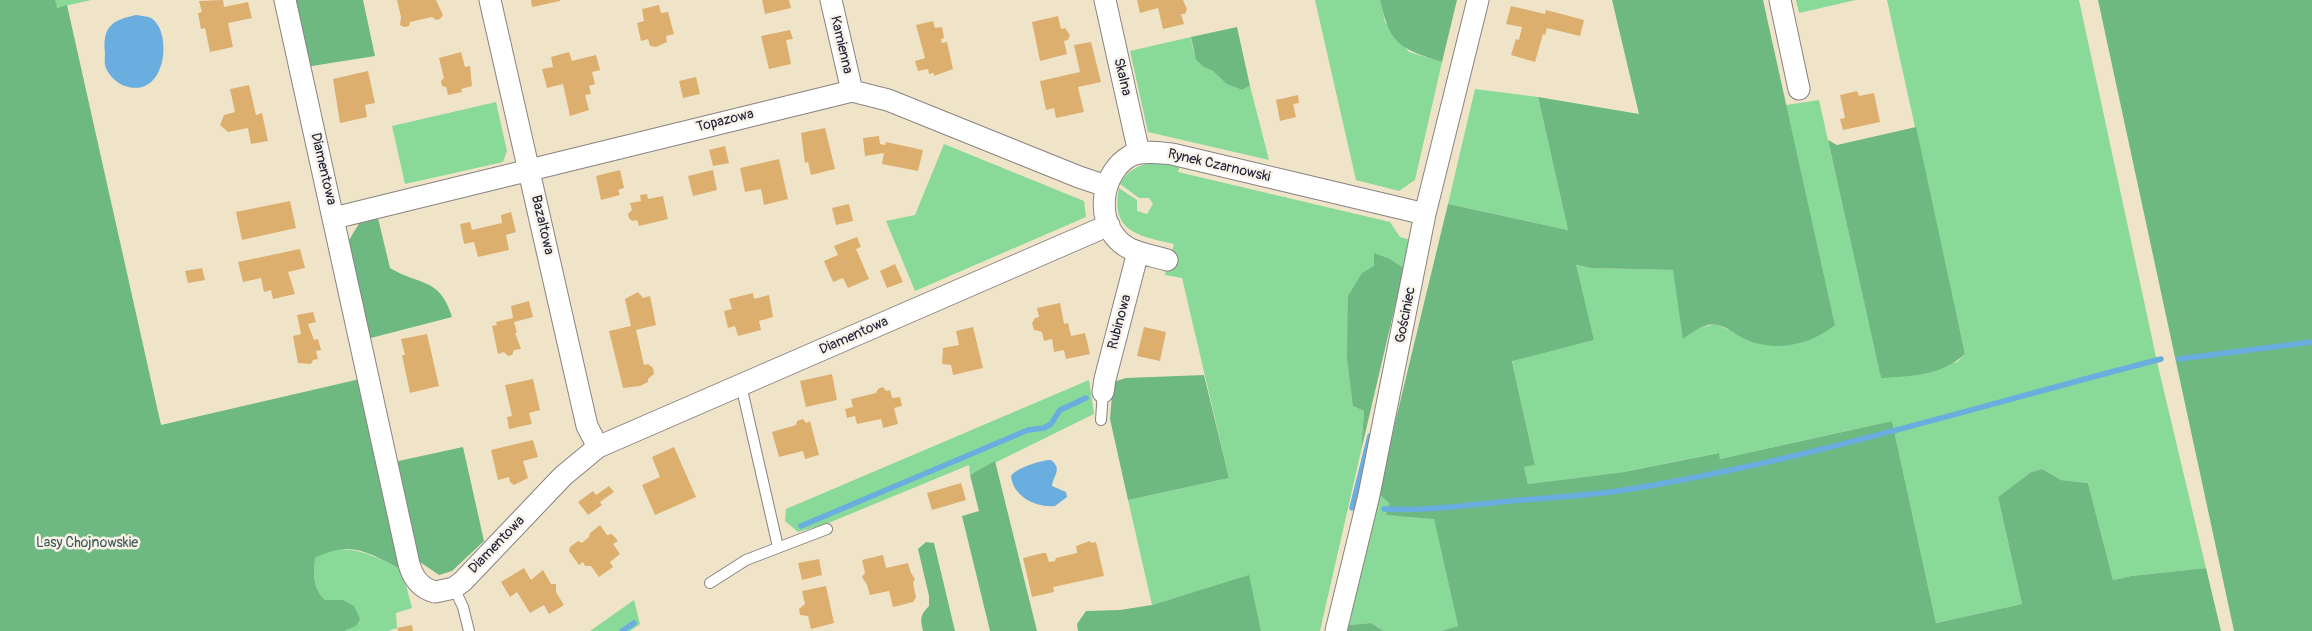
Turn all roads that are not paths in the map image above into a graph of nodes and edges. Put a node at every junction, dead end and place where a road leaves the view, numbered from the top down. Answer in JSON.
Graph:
{"nodes":[{"id":1,"x":285,"y":0,"type":"edge"},
{"id":2,"x":490,"y":0,"type":"edge"},
{"id":3,"x":831,"y":0,"type":"edge"},
{"id":4,"x":1105,"y":0,"type":"edge"},
{"id":5,"x":1478,"y":0,"type":"edge"},
{"id":6,"x":1780,"y":0,"type":"edge"},
{"id":7,"x":1800,"y":89,"type":"dead end"},
{"id":8,"x":852,"y":91,"type":"junction"},
{"id":9,"x":1139,"y":153,"type":"junction"},
{"id":10,"x":529,"y":170,"type":"junction"},
{"id":11,"x":1106,"y":186,"type":"junction"},
{"id":12,"x":1424,"y":214,"type":"junction"},
{"id":13,"x":334,"y":218,"type":"junction"},
{"id":14,"x":1109,"y":225,"type":"junction"},
{"id":15,"x":1138,"y":252,"type":"junction"},
{"id":16,"x":1167,"y":260,"type":"dead end"},
{"id":17,"x":741,"y":385,"type":"junction"},
{"id":18,"x":1103,"y":392,"type":"joint"},
{"id":19,"x":1101,"y":420,"type":"dead end"},
{"id":20,"x":598,"y":447,"type":"junction"},
{"id":21,"x":827,"y":529,"type":"dead end"},
{"id":22,"x":778,"y":547,"type":"junction"},
{"id":23,"x":710,"y":583,"type":"dead end"},
{"id":24,"x":454,"y":588,"type":"junction"},
{"id":25,"x":469,"y":631,"type":"edge"},
{"id":26,"x":1336,"y":631,"type":"edge"}],
"edges":[{"from":1,"to":13,"type":"street","name":"Diamentowa"},
{"from":2,"to":10,"type":"street","name":"Bazaltowa"},
{"from":3,"to":8,"type":"street","name":"Kamienna"},
{"from":4,"to":9,"type":"street","name":"Skalna"},
{"from":5,"to":12,"type":"street","name":"Gościniec"},
{"from":6,"to":7,"type":"street"},
{"from":8,"to":10,"type":"street","name":"Topazowa"},
{"from":8,"to":11,"type":"street","name":"Topazowa"},
{"from":9,"to":11,"type":"street"},
{"from":9,"to":12,"type":"street","name":"Rynek Czarnowski"},
{"from":10,"to":13,"type":"street","name":"Topazowa"},
{"from":10,"to":20,"type":"street","name":"Bazaltowa"},
{"from":11,"to":14,"type":"street"},
{"from":12,"to":26,"type":"street","name":"Gościniec"},
{"from":13,"to":24,"type":"street","name":"Diamentowa"},
{"from":14,"to":15,"type":"street"},
{"from":14,"to":17,"type":"street","name":"Diamentowa"},
{"from":15,"to":16,"type":"street"},
{"from":15,"to":18,"type":"street","name":"Rubinowa"},
{"from":17,"to":20,"type":"street","name":"Diamentowa"},
{"from":17,"to":22,"type":"lane"},
{"from":18,"to":19,"type":"lane"},
{"from":20,"to":24,"type":"street","name":"Diamentowa"},
{"from":21,"to":22,"type":"lane"},
{"from":22,"to":23,"type":"lane"},
{"from":24,"to":25,"type":"lane"}]}
